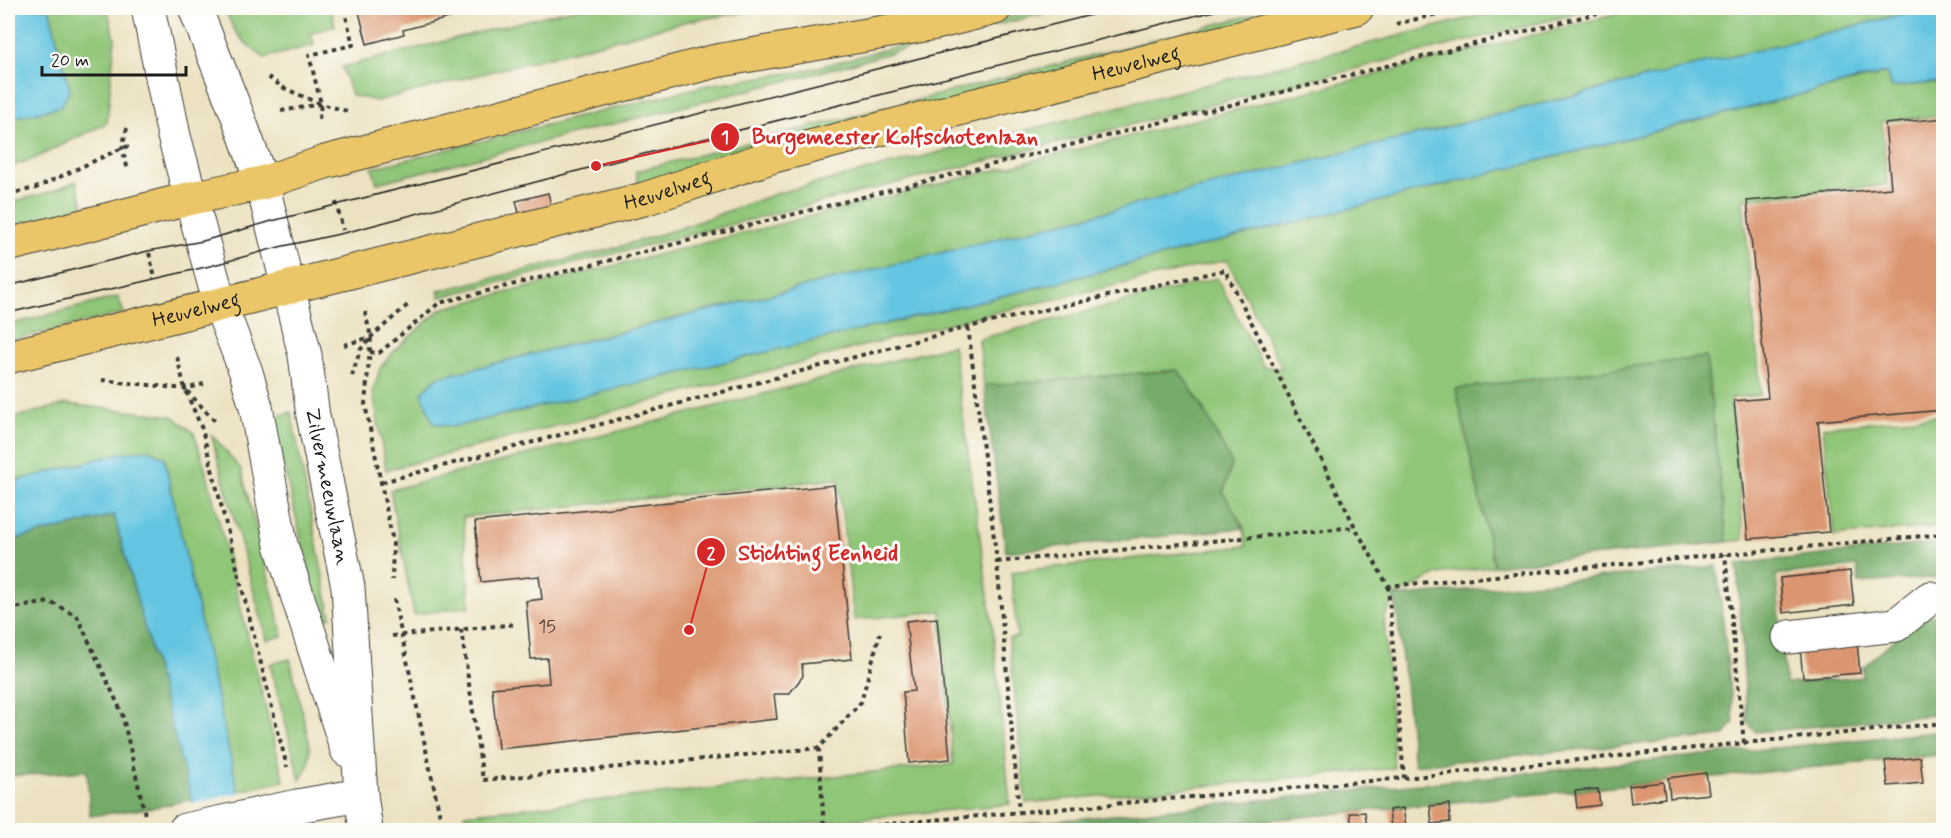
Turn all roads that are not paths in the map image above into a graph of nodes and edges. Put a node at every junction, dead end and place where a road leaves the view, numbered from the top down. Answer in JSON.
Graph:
{"nodes":[{"id":1,"x":148,"y":8,"type":"edge"},
{"id":2,"x":195,"y":8,"type":"edge"},
{"id":3,"x":995,"y":8,"type":"edge"},
{"id":4,"x":1358,"y":8,"type":"edge"},
{"id":5,"x":262,"y":183,"type":"junction"},
{"id":6,"x":192,"y":198,"type":"junction"},
{"id":7,"x":8,"y":245,"type":"edge"},
{"id":8,"x":288,"y":289,"type":"junction"},
{"id":9,"x":220,"y":305,"type":"junction"},
{"id":10,"x":8,"y":357,"type":"edge"},
{"id":11,"x":1930,"y":598,"type":"dead end"},
{"id":12,"x":1789,"y":637,"type":"dead end"},
{"id":13,"x":361,"y":795,"type":"junction"},
{"id":14,"x":185,"y":831,"type":"edge"},
{"id":15,"x":366,"y":831,"type":"edge"}],
"edges":[{"from":1,"to":6,"type":"street","name":"Zilvermeeuwlaan"},
{"from":2,"to":5,"type":"street","name":"Zilvermeeuwlaan"},
{"from":3,"to":5,"type":"main road"},
{"from":4,"to":8,"type":"main road","name":"Heuvelweg"},
{"from":5,"to":6,"type":"main road"},
{"from":5,"to":8,"type":"street","name":"Zilvermeeuwlaan"},
{"from":6,"to":7,"type":"main road"},
{"from":6,"to":9,"type":"street","name":"Zilvermeeuwlaan"},
{"from":8,"to":9,"type":"main road","name":"Heuvelweg"},
{"from":8,"to":13,"type":"street","name":"Zilvermeeuwlaan"},
{"from":9,"to":10,"type":"main road","name":"Heuvelweg"},
{"from":9,"to":13,"type":"street","name":"Zilvermeeuwlaan"},
{"from":11,"to":12,"type":"street"},
{"from":13,"to":14,"type":"street"},
{"from":13,"to":15,"type":"street","name":"Zilvermeeuwlaan"}]}
